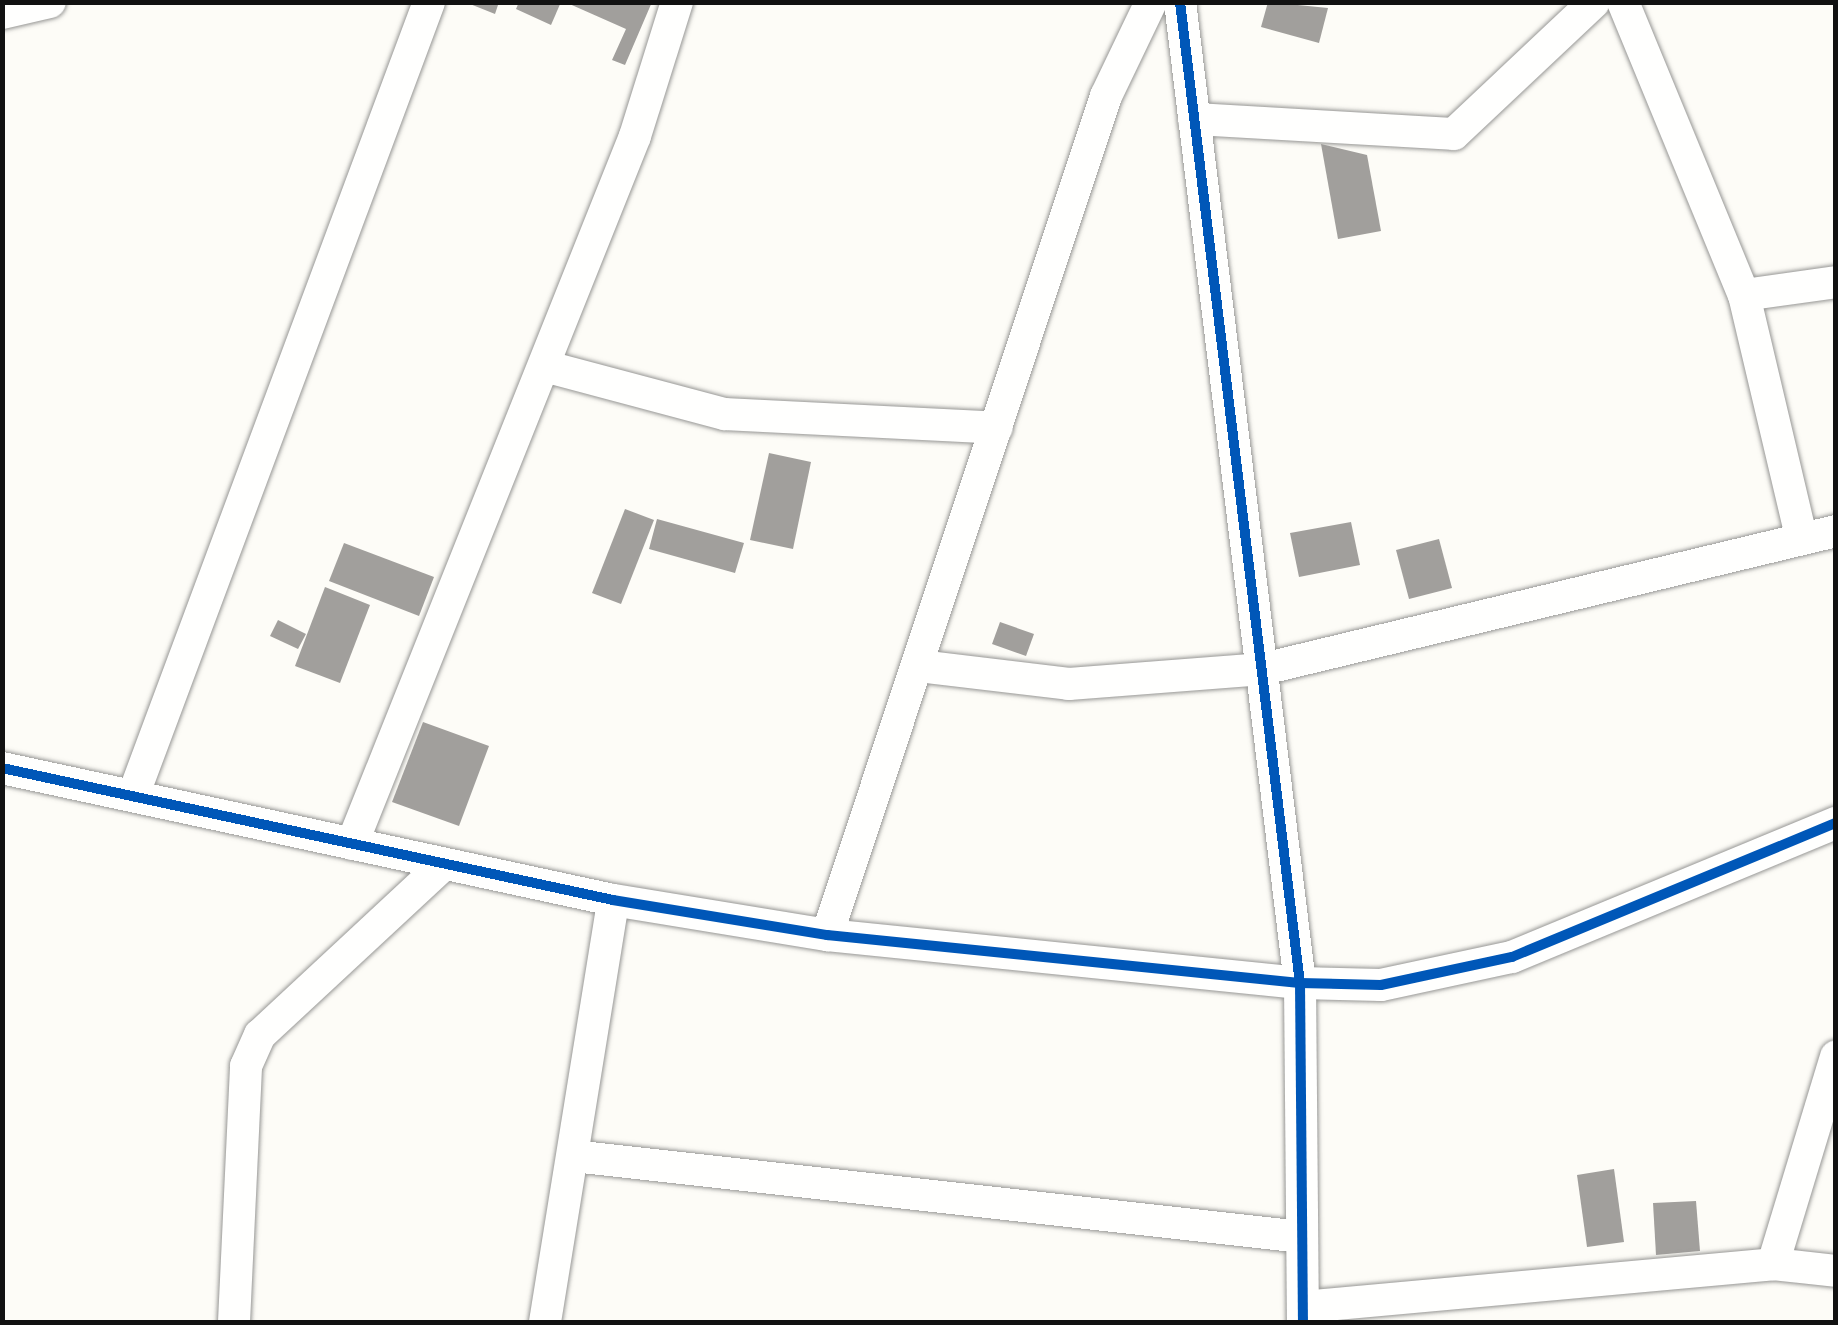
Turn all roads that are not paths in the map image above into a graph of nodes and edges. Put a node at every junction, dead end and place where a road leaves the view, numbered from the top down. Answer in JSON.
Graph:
{"nodes":[{"id":1,"x":50,"y":2,"type":"edge"},
{"id":2,"x":428,"y":2,"type":"edge"},
{"id":3,"x":677,"y":2,"type":"edge"},
{"id":4,"x":1151,"y":2,"type":"edge"},
{"id":5,"x":1180,"y":2,"type":"edge"},
{"id":6,"x":1594,"y":2,"type":"edge"},
{"id":7,"x":1623,"y":2,"type":"edge"},
{"id":8,"x":8,"y":9,"type":"edge"},
{"id":9,"x":1194,"y":119,"type":"junction"},
{"id":10,"x":1836,"y":282,"type":"edge"},
{"id":11,"x":1744,"y":295,"type":"junction"},
{"id":12,"x":544,"y":366,"type":"junction"},
{"id":13,"x":997,"y":428,"type":"junction"},
{"id":14,"x":1836,"y":530,"type":"edge"},
{"id":15,"x":1801,"y":536,"type":"junction"},
{"id":16,"x":919,"y":666,"type":"junction"},
{"id":17,"x":1262,"y":669,"type":"junction"},
{"id":18,"x":2,"y":768,"type":"edge"},
{"id":19,"x":133,"y":796,"type":"junction"},
{"id":20,"x":1836,"y":822,"type":"edge"},
{"id":21,"x":352,"y":844,"type":"junction"},
{"id":22,"x":444,"y":864,"type":"junction"},
{"id":23,"x":613,"y":900,"type":"junction"},
{"id":24,"x":827,"y":935,"type":"junction"},
{"id":25,"x":1300,"y":983,"type":"junction"},
{"id":26,"x":1836,"y":1056,"type":"edge"},
{"id":27,"x":572,"y":1156,"type":"junction"},
{"id":28,"x":1302,"y":1236,"type":"junction"},
{"id":29,"x":1773,"y":1264,"type":"junction"},
{"id":30,"x":1836,"y":1270,"type":"edge"},
{"id":31,"x":1303,"y":1315,"type":"edge"},
{"id":32,"x":234,"y":1322,"type":"edge"},
{"id":33,"x":545,"y":1322,"type":"edge"}],
"edges":[{"from":1,"to":8,"type":"street"},
{"from":2,"to":19,"type":"street"},
{"from":3,"to":12,"type":"street"},
{"from":4,"to":13,"type":"street"},
{"from":5,"to":9,"type":"street"},
{"from":6,"to":9,"type":"street"},
{"from":7,"to":11,"type":"street"},
{"from":9,"to":17,"type":"street"},
{"from":10,"to":11,"type":"street"},
{"from":11,"to":15,"type":"street"},
{"from":12,"to":13,"type":"street"},
{"from":12,"to":21,"type":"street"},
{"from":13,"to":16,"type":"street"},
{"from":14,"to":15,"type":"street"},
{"from":15,"to":17,"type":"street"},
{"from":16,"to":17,"type":"street"},
{"from":16,"to":24,"type":"street"},
{"from":17,"to":25,"type":"street"},
{"from":18,"to":19,"type":"street"},
{"from":19,"to":21,"type":"street"},
{"from":20,"to":25,"type":"street"},
{"from":21,"to":22,"type":"street"},
{"from":22,"to":23,"type":"street"},
{"from":22,"to":32,"type":"street"},
{"from":23,"to":24,"type":"street"},
{"from":23,"to":27,"type":"street"},
{"from":24,"to":25,"type":"street"},
{"from":25,"to":28,"type":"street"},
{"from":26,"to":29,"type":"street"},
{"from":27,"to":28,"type":"street"},
{"from":27,"to":33,"type":"street"},
{"from":28,"to":31,"type":"street"},
{"from":29,"to":30,"type":"street"},
{"from":29,"to":31,"type":"street"}]}
